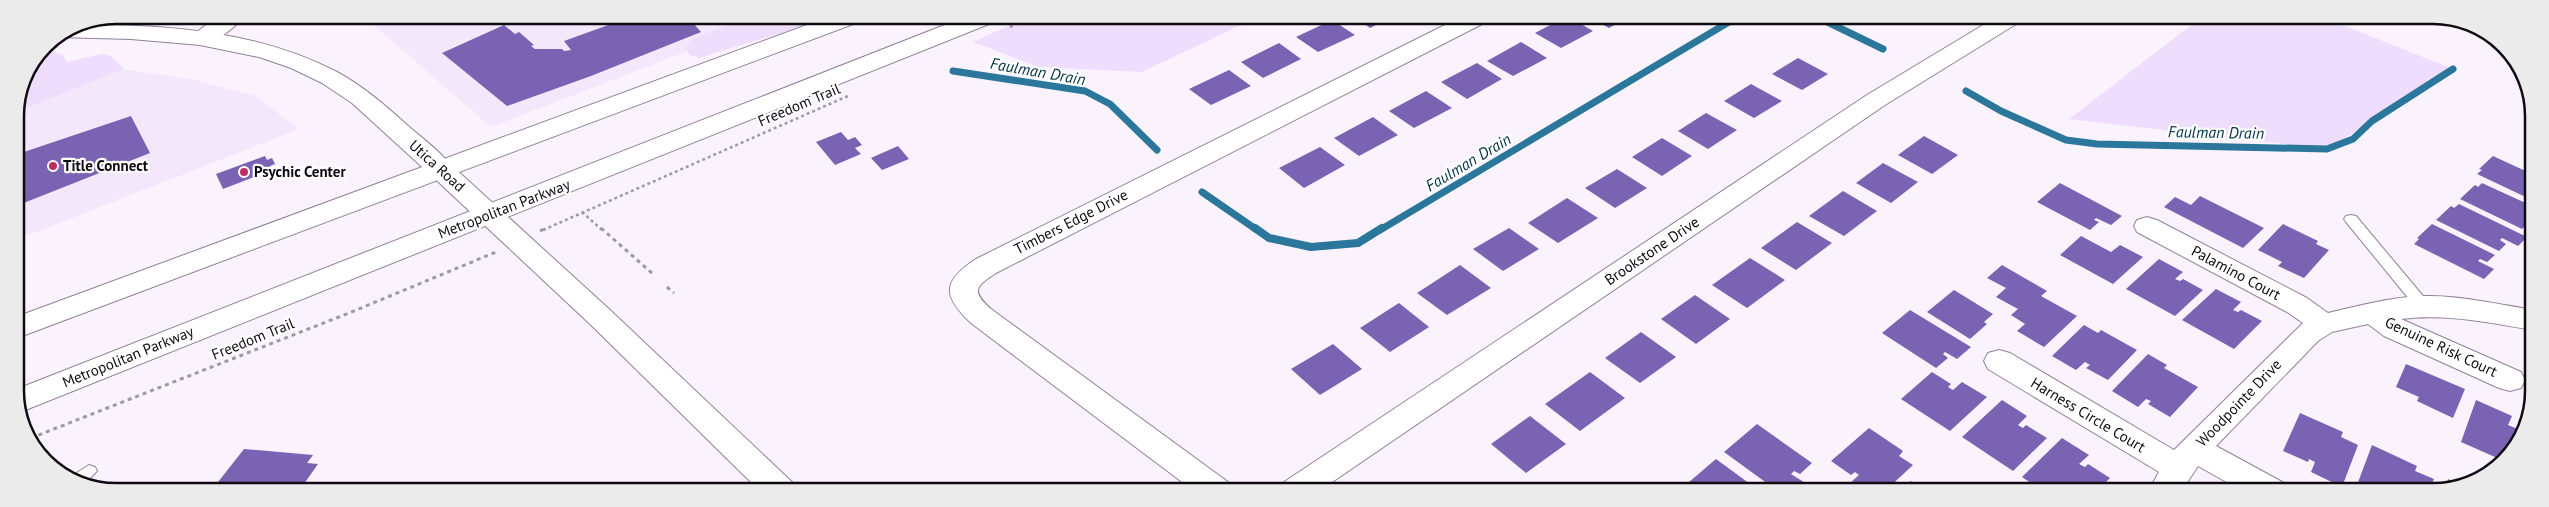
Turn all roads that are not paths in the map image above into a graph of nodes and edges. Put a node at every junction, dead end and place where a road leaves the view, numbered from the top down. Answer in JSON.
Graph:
{"nodes":[{"id":1,"x":221,"y":24,"type":"edge"},
{"id":2,"x":832,"y":24,"type":"edge"},
{"id":3,"x":993,"y":24,"type":"edge"},
{"id":4,"x":1464,"y":24,"type":"edge"},
{"id":5,"x":2000,"y":24,"type":"edge"},
{"id":6,"x":78,"y":32,"type":"edge"},
{"id":7,"x":202,"y":38,"type":"junction"},
{"id":8,"x":441,"y":170,"type":"junction"},
{"id":9,"x":491,"y":214,"type":"junction"},
{"id":10,"x":2351,"y":219,"type":"dead end"},
{"id":11,"x":2147,"y":226,"type":"dead end"},
{"id":12,"x":2423,"y":306,"type":"junction"},
{"id":13,"x":2373,"y":313,"type":"junction"},
{"id":14,"x":2525,"y":319,"type":"edge"},
{"id":15,"x":2324,"y":324,"type":"junction"},
{"id":16,"x":24,"y":325,"type":"edge"},
{"id":17,"x":1999,"y":361,"type":"dead end"},
{"id":18,"x":2510,"y":380,"type":"dead end"},
{"id":19,"x":25,"y":398,"type":"edge"},
{"id":20,"x":2179,"y":470,"type":"edge"},
{"id":21,"x":773,"y":483,"type":"edge"},
{"id":22,"x":1199,"y":483,"type":"edge"},
{"id":23,"x":1308,"y":483,"type":"edge"},
{"id":24,"x":2235,"y":483,"type":"edge"}],
"edges":[{"from":1,"to":7,"type":"street"},
{"from":2,"to":8,"type":"street"},
{"from":3,"to":9,"type":"street","name":"Metropolitan Parkway"},
{"from":4,"to":22,"type":"street","name":"Timbers Edge Drive"},
{"from":5,"to":23,"type":"street","name":"Brookstone Drive"},
{"from":6,"to":7,"type":"street","name":"Utica Road"},
{"from":7,"to":8,"type":"street","name":"Utica Road"},
{"from":8,"to":9,"type":"street","name":"Utica Road"},
{"from":8,"to":16,"type":"street"},
{"from":9,"to":19,"type":"street","name":"Metropolitan Parkway"},
{"from":9,"to":21,"type":"street","name":"Utica Road"},
{"from":10,"to":12,"type":"lane"},
{"from":11,"to":15,"type":"street","name":"Palamino Court"},
{"from":12,"to":13,"type":"street"},
{"from":12,"to":14,"type":"street"},
{"from":13,"to":15,"type":"street"},
{"from":13,"to":18,"type":"street","name":"Genuine Risk Court"},
{"from":15,"to":20,"type":"street","name":"Woodpointe Drive"},
{"from":17,"to":20,"type":"street","name":"Harness Circle Court"},
{"from":20,"to":24,"type":"street","name":"Harness Circle Court"}]}
